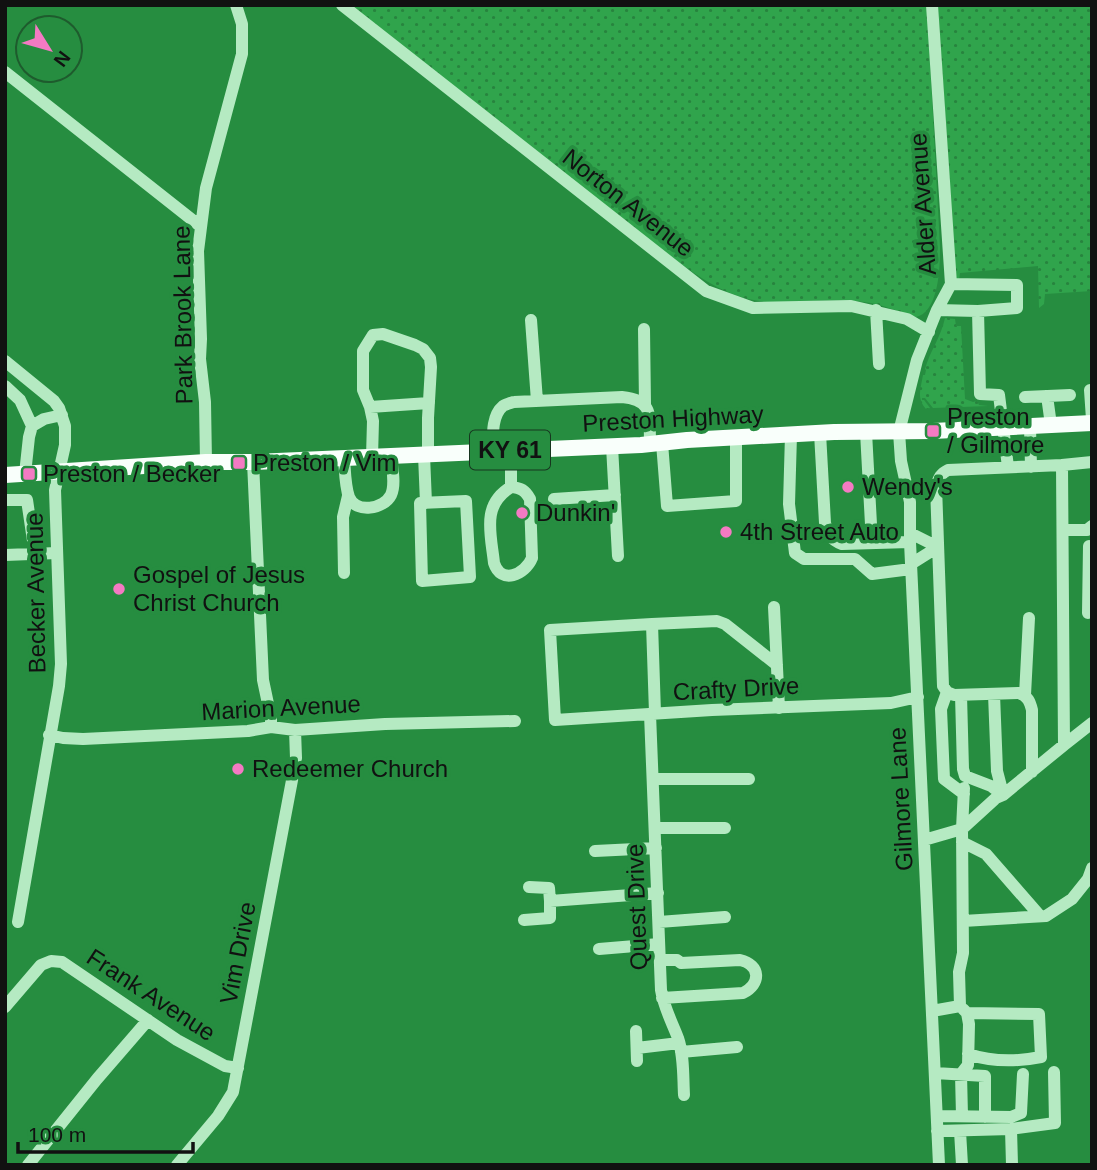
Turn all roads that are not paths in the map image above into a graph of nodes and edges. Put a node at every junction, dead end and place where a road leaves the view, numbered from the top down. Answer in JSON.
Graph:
{"nodes":[{"id":1,"x":236,"y":5,"type":"edge"},
{"id":2,"x":342,"y":5,"type":"edge"},
{"id":3,"x":932,"y":5,"type":"edge"},
{"id":4,"x":5,"y":72,"type":"edge"},
{"id":5,"x":200,"y":226,"type":"junction"},
{"id":6,"x":950,"y":284,"type":"junction"},
{"id":7,"x":876,"y":310,"type":"junction"},
{"id":8,"x":937,"y":310,"type":"junction"},
{"id":9,"x":978,"y":311,"type":"junction"},
{"id":10,"x":531,"y":320,"type":"dead end"},
{"id":11,"x":643,"y":329,"type":"dead end"},
{"id":12,"x":929,"y":332,"type":"junction"},
{"id":13,"x":879,"y":364,"type":"dead end"},
{"id":14,"x":7,"y":365,"type":"edge"},
{"id":15,"x":5,"y":386,"type":"edge"},
{"id":16,"x":1092,"y":390,"type":"edge"},
{"id":17,"x":1070,"y":395,"type":"dead end"},
{"id":18,"x":1047,"y":396,"type":"junction"},
{"id":19,"x":1025,"y":397,"type":"dead end"},
{"id":20,"x":537,"y":401,"type":"junction"},
{"id":21,"x":429,"y":403,"type":"junction"},
{"id":22,"x":645,"y":404,"type":"junction"},
{"id":23,"x":370,"y":407,"type":"junction"},
{"id":24,"x":62,"y":415,"type":"junction"},
{"id":25,"x":1092,"y":421,"type":"edge"},
{"id":26,"x":1051,"y":425,"type":"junction"},
{"id":27,"x":32,"y":426,"type":"junction"},
{"id":28,"x":1030,"y":426,"type":"junction"},
{"id":29,"x":1004,"y":427,"type":"junction"},
{"id":30,"x":866,"y":432,"type":"junction"},
{"id":31,"x":899,"y":432,"type":"junction"},
{"id":32,"x":820,"y":433,"type":"junction"},
{"id":33,"x":791,"y":435,"type":"junction"},
{"id":34,"x":736,"y":438,"type":"junction"},
{"id":35,"x":656,"y":443,"type":"junction"},
{"id":36,"x":612,"y":446,"type":"junction"},
{"id":37,"x":511,"y":450,"type":"junction"},
{"id":38,"x":493,"y":451,"type":"junction"},
{"id":39,"x":426,"y":454,"type":"junction"},
{"id":40,"x":391,"y":456,"type":"junction"},
{"id":41,"x":372,"y":457,"type":"junction"},
{"id":42,"x":344,"y":458,"type":"junction"},
{"id":43,"x":253,"y":462,"type":"junction"},
{"id":44,"x":1092,"y":462,"type":"edge"},
{"id":45,"x":206,"y":463,"type":"junction"},
{"id":46,"x":1062,"y":465,"type":"junction"},
{"id":47,"x":1008,"y":467,"type":"junction"},
{"id":48,"x":1031,"y":467,"type":"junction"},
{"id":49,"x":60,"y":471,"type":"junction"},
{"id":50,"x":25,"y":474,"type":"junction"},
{"id":51,"x":5,"y":475,"type":"edge"},
{"id":52,"x":511,"y":487,"type":"junction"},
{"id":53,"x":615,"y":495,"type":"junction"},
{"id":54,"x":348,"y":496,"type":"junction"},
{"id":55,"x":554,"y":499,"type":"dead end"},
{"id":56,"x":5,"y":500,"type":"edge"},
{"id":57,"x":426,"y":503,"type":"junction"},
{"id":58,"x":1092,"y":526,"type":"edge"},
{"id":59,"x":1063,"y":530,"type":"junction"},
{"id":60,"x":910,"y":537,"type":"junction"},
{"id":61,"x":872,"y":543,"type":"junction"},
{"id":62,"x":1063,"y":546,"type":"junction"},
{"id":63,"x":1091,"y":546,"type":"edge"},
{"id":64,"x":938,"y":547,"type":"junction"},
{"id":65,"x":57,"y":553,"type":"junction"},
{"id":66,"x":34,"y":554,"type":"junction"},
{"id":67,"x":5,"y":555,"type":"edge"},
{"id":68,"x":618,"y":556,"type":"dead end"},
{"id":69,"x":911,"y":566,"type":"junction"},
{"id":70,"x":344,"y":573,"type":"dead end"},
{"id":71,"x":1090,"y":592,"type":"edge"},
{"id":72,"x":774,"y":607,"type":"dead end"},
{"id":73,"x":1063,"y":612,"type":"junction"},
{"id":74,"x":1090,"y":613,"type":"edge"},
{"id":75,"x":1029,"y":618,"type":"dead end"},
{"id":76,"x":652,"y":624,"type":"junction"},
{"id":77,"x":777,"y":665,"type":"junction"},
{"id":78,"x":947,"y":692,"type":"junction"},
{"id":79,"x":994,"y":694,"type":"junction"},
{"id":80,"x":961,"y":695,"type":"junction"},
{"id":81,"x":1025,"y":695,"type":"junction"},
{"id":82,"x":918,"y":697,"type":"junction"},
{"id":83,"x":779,"y":708,"type":"junction"},
{"id":84,"x":653,"y":714,"type":"junction"},
{"id":85,"x":515,"y":721,"type":"dead end"},
{"id":86,"x":1092,"y":723,"type":"edge"},
{"id":87,"x":271,"y":727,"type":"junction"},
{"id":88,"x":295,"y":730,"type":"junction"},
{"id":89,"x":49,"y":735,"type":"junction"},
{"id":90,"x":1064,"y":745,"type":"junction"},
{"id":91,"x":1032,"y":772,"type":"junction"},
{"id":92,"x":965,"y":776,"type":"junction"},
{"id":93,"x":653,"y":779,"type":"junction"},
{"id":94,"x":749,"y":779,"type":"dead end"},
{"id":95,"x":964,"y":794,"type":"junction"},
{"id":96,"x":1003,"y":795,"type":"junction"},
{"id":97,"x":655,"y":828,"type":"junction"},
{"id":98,"x":725,"y":828,"type":"dead end"},
{"id":99,"x":962,"y":836,"type":"junction"},
{"id":100,"x":924,"y":839,"type":"junction"},
{"id":101,"x":656,"y":848,"type":"junction"},
{"id":102,"x":595,"y":850,"type":"dead end"},
{"id":103,"x":1092,"y":868,"type":"edge"},
{"id":104,"x":529,"y":887,"type":"dead end"},
{"id":105,"x":657,"y":894,"type":"junction"},
{"id":106,"x":550,"y":901,"type":"junction"},
{"id":107,"x":1040,"y":916,"type":"junction"},
{"id":108,"x":725,"y":917,"type":"dead end"},
{"id":109,"x":524,"y":920,"type":"dead end"},
{"id":110,"x":963,"y":921,"type":"junction"},
{"id":111,"x":18,"y":922,"type":"dead end"},
{"id":112,"x":659,"y":922,"type":"junction"},
{"id":113,"x":659,"y":944,"type":"junction"},
{"id":114,"x":599,"y":949,"type":"dead end"},
{"id":115,"x":660,"y":964,"type":"junction"},
{"id":116,"x":662,"y":998,"type":"junction"},
{"id":117,"x":5,"y":1007,"type":"edge"},
{"id":118,"x":964,"y":1010,"type":"junction"},
{"id":119,"x":932,"y":1011,"type":"junction"},
{"id":120,"x":148,"y":1020,"type":"junction"},
{"id":121,"x":635,"y":1031,"type":"dead end"},
{"id":122,"x":737,"y":1047,"type":"dead end"},
{"id":123,"x":680,"y":1048,"type":"junction"},
{"id":124,"x":968,"y":1054,"type":"junction"},
{"id":125,"x":239,"y":1068,"type":"junction"},
{"id":126,"x":1054,"y":1072,"type":"dead end"},
{"id":127,"x":935,"y":1073,"type":"junction"},
{"id":128,"x":961,"y":1074,"type":"junction"},
{"id":129,"x":1023,"y":1074,"type":"dead end"},
{"id":130,"x":684,"y":1095,"type":"dead end"},
{"id":131,"x":937,"y":1116,"type":"junction"},
{"id":132,"x":962,"y":1116,"type":"junction"},
{"id":133,"x":985,"y":1117,"type":"junction"},
{"id":134,"x":1012,"y":1129,"type":"junction"},
{"id":135,"x":960,"y":1130,"type":"junction"},
{"id":136,"x":937,"y":1131,"type":"junction"},
{"id":137,"x":28,"y":1165,"type":"edge"},
{"id":138,"x":177,"y":1165,"type":"edge"},
{"id":139,"x":939,"y":1165,"type":"edge"},
{"id":140,"x":961,"y":1165,"type":"edge"},
{"id":141,"x":1012,"y":1165,"type":"edge"}],
"edges":[{"from":1,"to":5,"type":"street","name":"Park Brook Lane"},
{"from":2,"to":7,"type":"street","name":"Norton Avenue"},
{"from":3,"to":6,"type":"street","name":"Alder Avenue"},
{"from":4,"to":5,"type":"street"},
{"from":5,"to":45,"type":"street","name":"Park Brook Lane"},
{"from":6,"to":8,"type":"street","name":"Alder Avenue"},
{"from":6,"to":9,"type":"street"},
{"from":7,"to":12,"type":"street","name":"Norton Avenue"},
{"from":7,"to":13,"type":"street"},
{"from":8,"to":9,"type":"street"},
{"from":8,"to":12,"type":"street","name":"Alder Avenue"},
{"from":9,"to":29,"type":"street"},
{"from":10,"to":20,"type":"street"},
{"from":11,"to":22,"type":"street"},
{"from":12,"to":31,"type":"street","name":"Alder Avenue"},
{"from":14,"to":24,"type":"street"},
{"from":15,"to":27,"type":"street"},
{"from":16,"to":25,"type":"street"},
{"from":17,"to":18,"type":"street"},
{"from":18,"to":19,"type":"street"},
{"from":18,"to":26,"type":"street"},
{"from":20,"to":22,"type":"street"},
{"from":20,"to":38,"type":"street"},
{"from":21,"to":23,"type":"street"},
{"from":21,"to":23,"type":"street"},
{"from":21,"to":39,"type":"street"},
{"from":22,"to":35,"type":"street"},
{"from":23,"to":41,"type":"street"},
{"from":24,"to":27,"type":"street"},
{"from":24,"to":49,"type":"street","name":"Becker Avenue"},
{"from":25,"to":26,"type":"main road","name":"Preston Highway","number":"KY 61"},
{"from":26,"to":28,"type":"main road","name":"Preston Highway","number":"KY 61"},
{"from":27,"to":50,"type":"street"},
{"from":28,"to":29,"type":"main road","name":"Preston Highway","number":"KY 61"},
{"from":28,"to":48,"type":"street"},
{"from":29,"to":31,"type":"main road","name":"Preston Highway","number":"KY 61"},
{"from":29,"to":47,"type":"street"},
{"from":30,"to":31,"type":"main road","name":"Preston Highway","number":"KY 61"},
{"from":30,"to":32,"type":"main road","name":"Preston Highway","number":"KY 61"},
{"from":30,"to":61,"type":"street"},
{"from":31,"to":60,"type":"street","name":"Gilmore Lane"},
{"from":32,"to":33,"type":"main road","name":"Preston Highway","number":"KY 61"},
{"from":32,"to":61,"type":"street"},
{"from":33,"to":34,"type":"main road","name":"Preston Highway","number":"KY 61"},
{"from":33,"to":69,"type":"street"},
{"from":34,"to":35,"type":"main road","name":"Preston Highway","number":"KY 61"},
{"from":34,"to":35,"type":"street"},
{"from":35,"to":36,"type":"main road","name":"Preston Highway","number":"KY 61"},
{"from":36,"to":37,"type":"main road","name":"Preston Highway","number":"KY 61"},
{"from":36,"to":53,"type":"street"},
{"from":37,"to":38,"type":"main road","name":"Preston Highway","number":"KY 61"},
{"from":37,"to":52,"type":"street"},
{"from":38,"to":39,"type":"main road","name":"Preston Highway","number":"KY 61"},
{"from":39,"to":40,"type":"main road","name":"Preston Highway","number":"KY 61"},
{"from":39,"to":57,"type":"street"},
{"from":40,"to":41,"type":"main road","name":"Preston Highway","number":"KY 61"},
{"from":40,"to":54,"type":"street"},
{"from":41,"to":42,"type":"main road","name":"Preston Highway","number":"KY 61"},
{"from":42,"to":43,"type":"main road","name":"Preston Highway","number":"KY 61"},
{"from":42,"to":54,"type":"street"},
{"from":43,"to":45,"type":"main road","name":"Preston Highway","number":"KY 61"},
{"from":43,"to":87,"type":"street"},
{"from":44,"to":46,"type":"street"},
{"from":45,"to":49,"type":"main road","name":"Preston Highway","number":"KY 61"},
{"from":46,"to":48,"type":"street"},
{"from":46,"to":59,"type":"street"},
{"from":47,"to":48,"type":"street"},
{"from":47,"to":64,"type":"street"},
{"from":49,"to":50,"type":"main road","name":"Preston Highway","number":"KY 61"},
{"from":49,"to":65,"type":"street","name":"Becker Avenue"},
{"from":50,"to":51,"type":"main road","name":"Preston Highway","number":"KY 61"},
{"from":52,"to":52,"type":"street"},
{"from":53,"to":55,"type":"street"},
{"from":53,"to":68,"type":"street"},
{"from":54,"to":70,"type":"street"},
{"from":56,"to":66,"type":"street"},
{"from":57,"to":57,"type":"street"},
{"from":58,"to":59,"type":"street"},
{"from":59,"to":62,"type":"street"},
{"from":60,"to":61,"type":"street"},
{"from":60,"to":64,"type":"street"},
{"from":60,"to":69,"type":"street","name":"Gilmore Lane"},
{"from":62,"to":63,"type":"street"},
{"from":62,"to":73,"type":"street"},
{"from":63,"to":71,"type":"street"},
{"from":64,"to":69,"type":"street"},
{"from":64,"to":78,"type":"street"},
{"from":65,"to":66,"type":"street"},
{"from":65,"to":89,"type":"street","name":"Becker Avenue"},
{"from":66,"to":67,"type":"street"},
{"from":69,"to":82,"type":"street","name":"Gilmore Lane"},
{"from":71,"to":74,"type":"street"},
{"from":72,"to":77,"type":"street"},
{"from":73,"to":74,"type":"street"},
{"from":73,"to":90,"type":"street"},
{"from":75,"to":81,"type":"street"},
{"from":76,"to":77,"type":"street"},
{"from":76,"to":84,"type":"street","name":"Quest Drive"},
{"from":76,"to":84,"type":"street","name":"Crafty Drive"},
{"from":77,"to":83,"type":"street"},
{"from":78,"to":80,"type":"street"},
{"from":78,"to":95,"type":"street"},
{"from":79,"to":80,"type":"street"},
{"from":79,"to":81,"type":"street"},
{"from":79,"to":96,"type":"street"},
{"from":80,"to":92,"type":"street"},
{"from":81,"to":91,"type":"street"},
{"from":82,"to":83,"type":"street","name":"Crafty Drive"},
{"from":82,"to":100,"type":"street","name":"Gilmore Lane"},
{"from":83,"to":84,"type":"street","name":"Crafty Drive"},
{"from":84,"to":93,"type":"street","name":"Quest Drive"},
{"from":85,"to":88,"type":"street","name":"Marion Avenue"},
{"from":86,"to":90,"type":"street"},
{"from":87,"to":88,"type":"street","name":"Marion Avenue"},
{"from":87,"to":89,"type":"street","name":"Marion Avenue"},
{"from":88,"to":125,"type":"street","name":"Vim Drive"},
{"from":89,"to":111,"type":"street","name":"Becker Avenue"},
{"from":90,"to":91,"type":"street"},
{"from":91,"to":96,"type":"street"},
{"from":92,"to":95,"type":"street"},
{"from":92,"to":96,"type":"street"},
{"from":93,"to":94,"type":"street"},
{"from":93,"to":97,"type":"street","name":"Quest Drive"},
{"from":95,"to":99,"type":"street"},
{"from":96,"to":99,"type":"street"},
{"from":97,"to":98,"type":"street"},
{"from":97,"to":101,"type":"street","name":"Quest Drive"},
{"from":99,"to":100,"type":"street"},
{"from":99,"to":107,"type":"street"},
{"from":99,"to":110,"type":"street"},
{"from":100,"to":119,"type":"street","name":"Gilmore Lane"},
{"from":101,"to":102,"type":"street"},
{"from":101,"to":105,"type":"street","name":"Quest Drive"},
{"from":103,"to":107,"type":"street"},
{"from":104,"to":106,"type":"street"},
{"from":105,"to":106,"type":"street"},
{"from":105,"to":112,"type":"street","name":"Quest Drive"},
{"from":106,"to":109,"type":"street"},
{"from":107,"to":110,"type":"street"},
{"from":108,"to":112,"type":"street"},
{"from":110,"to":118,"type":"street"},
{"from":112,"to":113,"type":"street","name":"Quest Drive"},
{"from":113,"to":114,"type":"street"},
{"from":113,"to":115,"type":"street","name":"Quest Drive"},
{"from":115,"to":116,"type":"street","name":"Quest Drive"},
{"from":115,"to":116,"type":"street"},
{"from":116,"to":123,"type":"street","name":"Quest Drive"},
{"from":117,"to":120,"type":"street","name":"Frank Avenue"},
{"from":118,"to":119,"type":"street"},
{"from":118,"to":124,"type":"street"},
{"from":118,"to":124,"type":"street"},
{"from":119,"to":127,"type":"street","name":"Gilmore Lane"},
{"from":120,"to":125,"type":"street","name":"Frank Avenue"},
{"from":120,"to":137,"type":"street"},
{"from":121,"to":123,"type":"street"},
{"from":122,"to":123,"type":"street"},
{"from":123,"to":130,"type":"street","name":"Quest Drive"},
{"from":124,"to":128,"type":"street"},
{"from":125,"to":138,"type":"street","name":"Vim Drive"},
{"from":126,"to":134,"type":"street"},
{"from":127,"to":128,"type":"street"},
{"from":127,"to":131,"type":"street","name":"Gilmore Lane"},
{"from":128,"to":132,"type":"street"},
{"from":128,"to":133,"type":"street"},
{"from":129,"to":133,"type":"street"},
{"from":131,"to":132,"type":"street"},
{"from":131,"to":136,"type":"street","name":"Gilmore Lane"},
{"from":132,"to":133,"type":"street"},
{"from":134,"to":135,"type":"street"},
{"from":134,"to":141,"type":"street"},
{"from":135,"to":136,"type":"street"},
{"from":135,"to":140,"type":"street"},
{"from":136,"to":139,"type":"street","name":"Gilmore Lane"}]}
